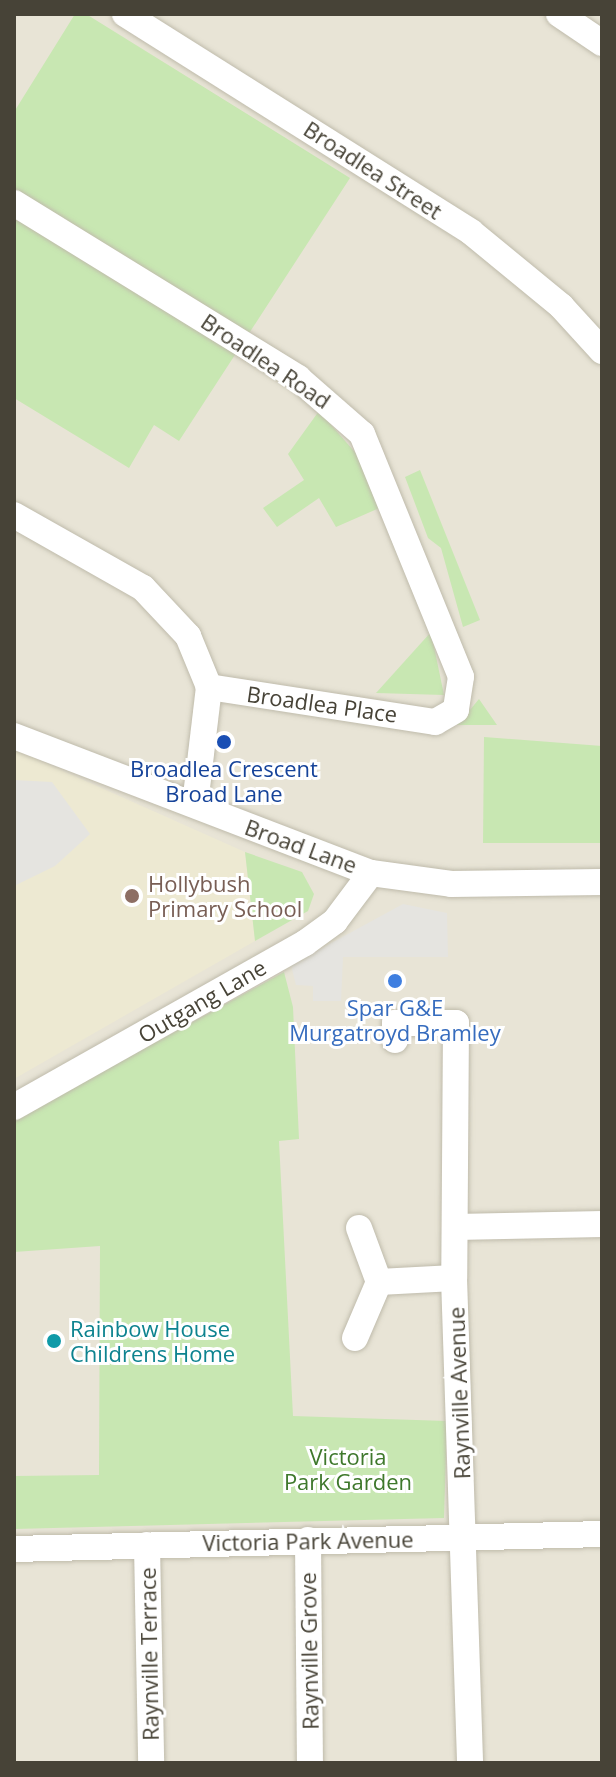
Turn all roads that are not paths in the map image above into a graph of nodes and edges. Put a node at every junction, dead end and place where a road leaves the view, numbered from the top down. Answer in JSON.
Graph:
{"nodes":[{"id":1,"x":125,"y":14,"type":"edge"},
{"id":2,"x":559,"y":14,"type":"edge"},
{"id":3,"x":602,"y":43,"type":"edge"},
{"id":4,"x":14,"y":203,"type":"edge"},
{"id":5,"x":602,"y":351,"type":"edge"},
{"id":6,"x":14,"y":515,"type":"edge"},
{"id":7,"x":209,"y":687,"type":"junction"},
{"id":8,"x":435,"y":722,"type":"joint"},
{"id":9,"x":14,"y":736,"type":"edge"},
{"id":10,"x":195,"y":804,"type":"junction"},
{"id":11,"x":371,"y":873,"type":"junction"},
{"id":12,"x":602,"y":882,"type":"edge"},
{"id":13,"x":395,"y":1040,"type":"dead end"},
{"id":14,"x":14,"y":1107,"type":"edge"},
{"id":15,"x":602,"y":1224,"type":"edge"},
{"id":16,"x":456,"y":1227,"type":"junction"},
{"id":17,"x":359,"y":1228,"type":"dead end"},
{"id":18,"x":454,"y":1278,"type":"junction"},
{"id":19,"x":379,"y":1282,"type":"junction"},
{"id":20,"x":355,"y":1338,"type":"dead end"},
{"id":21,"x":602,"y":1534,"type":"edge"},
{"id":22,"x":465,"y":1538,"type":"junction"},
{"id":23,"x":308,"y":1540,"type":"junction"},
{"id":24,"x":147,"y":1545,"type":"junction"},
{"id":25,"x":14,"y":1549,"type":"edge"},
{"id":26,"x":151,"y":1763,"type":"edge"},
{"id":27,"x":310,"y":1763,"type":"edge"},
{"id":28,"x":470,"y":1763,"type":"edge"}],
"edges":[{"from":1,"to":5,"type":"street","name":"Broadlea Street"},
{"from":2,"to":3,"type":"street"},
{"from":4,"to":8,"type":"street","name":"Broadlea Road"},
{"from":6,"to":7,"type":"street"},
{"from":7,"to":8,"type":"street","name":"Broadlea Place"},
{"from":7,"to":10,"type":"street"},
{"from":9,"to":10,"type":"street","name":"Broad Lane"},
{"from":10,"to":11,"type":"street","name":"Broad Lane"},
{"from":11,"to":12,"type":"street","name":"Broad Lane"},
{"from":11,"to":14,"type":"street","name":"Outgang Lane"},
{"from":13,"to":16,"type":"street","name":"Raynville Avenue"},
{"from":15,"to":16,"type":"street"},
{"from":16,"to":18,"type":"street","name":"Raynville Avenue"},
{"from":17,"to":19,"type":"street"},
{"from":18,"to":19,"type":"street"},
{"from":18,"to":22,"type":"street","name":"Raynville Avenue"},
{"from":19,"to":20,"type":"street"},
{"from":21,"to":22,"type":"street","name":"Victoria Park Avenue"},
{"from":22,"to":23,"type":"street","name":"Victoria Park Avenue"},
{"from":22,"to":28,"type":"street","name":"Raynville Avenue"},
{"from":23,"to":24,"type":"street","name":"Victoria Park Avenue"},
{"from":23,"to":27,"type":"street","name":"Raynville Grove"},
{"from":24,"to":25,"type":"street","name":"Victoria Park Avenue"},
{"from":24,"to":26,"type":"street","name":"Raynville Terrace"}]}
